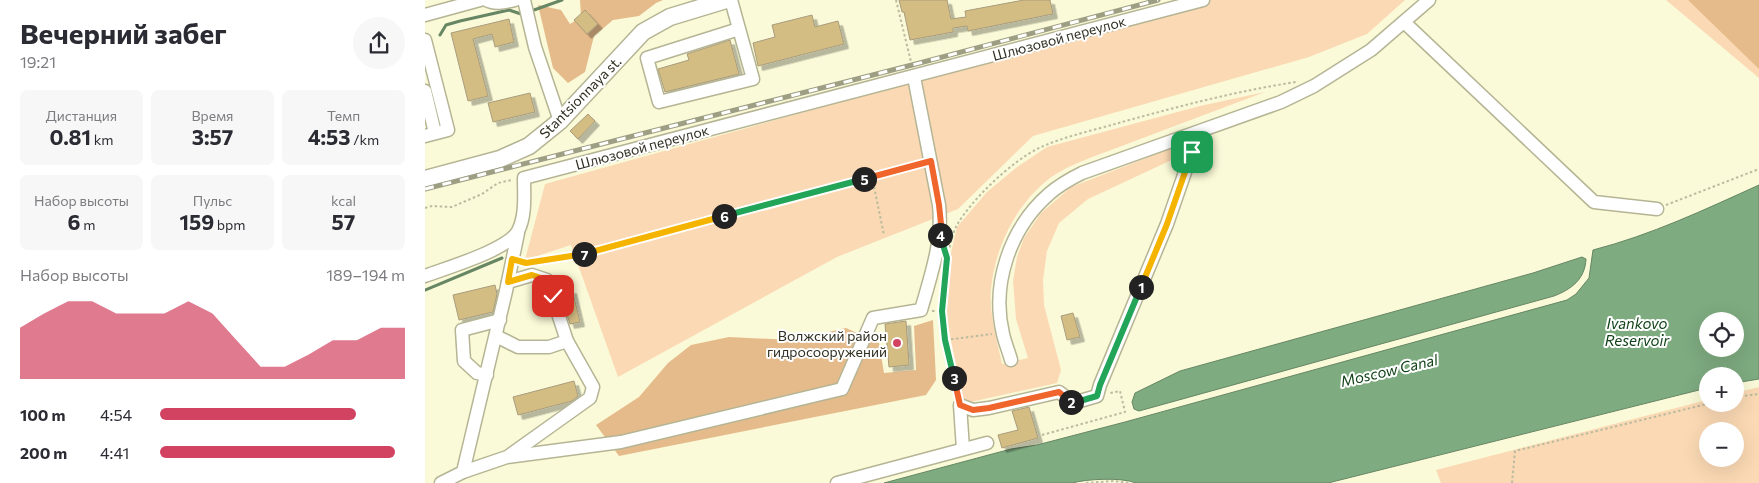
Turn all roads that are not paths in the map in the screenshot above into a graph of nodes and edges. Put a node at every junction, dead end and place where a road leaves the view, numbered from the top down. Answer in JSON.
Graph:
{"nodes":[{"id":1,"x":480,"y":0,"type":"edge"},
{"id":2,"x":486,"y":0,"type":"edge"},
{"id":3,"x":515,"y":0,"type":"edge"},
{"id":4,"x":524,"y":0,"type":"edge"},
{"id":5,"x":726,"y":0,"type":"edge"},
{"id":6,"x":731,"y":0,"type":"edge"},
{"id":7,"x":1203,"y":0,"type":"edge"},
{"id":8,"x":1429,"y":0,"type":"edge"},
{"id":9,"x":425,"y":15,"type":"edge"},
{"id":10,"x":1404,"y":22,"type":"junction"},
{"id":11,"x":739,"y":29,"type":"junction"},
{"id":12,"x":425,"y":40,"type":"edge"},
{"id":13,"x":914,"y":77,"type":"junction"},
{"id":14,"x":425,"y":90,"type":"edge"},
{"id":15,"x":560,"y":121,"type":"junction"},
{"id":16,"x":430,"y":134,"type":"edge"},
{"id":17,"x":1189,"y":134,"type":"junction"},
{"id":18,"x":425,"y":179,"type":"edge"},
{"id":19,"x":1657,"y":209,"type":"road end"},
{"id":20,"x":518,"y":231,"type":"junction"},
{"id":21,"x":425,"y":276,"type":"edge"},
{"id":22,"x":508,"y":282,"type":"junction"},
{"id":23,"x":500,"y":320,"type":"junction"},
{"id":24,"x":496,"y":336,"type":"junction"},
{"id":25,"x":567,"y":341,"type":"junction"},
{"id":26,"x":1011,"y":360,"type":"dead end"},
{"id":27,"x":487,"y":375,"type":"junction"},
{"id":28,"x":987,"y":443,"type":"dead end"},
{"id":29,"x":963,"y":449,"type":"junction"},
{"id":30,"x":507,"y":457,"type":"junction"},
{"id":31,"x":463,"y":472,"type":"junction"},
{"id":32,"x":441,"y":483,"type":"edge"},
{"id":33,"x":837,"y":483,"type":"edge"}],
"edges":[{"from":1,"to":9,"type":"street"},
{"from":2,"to":3,"type":"street"},
{"from":4,"to":15,"type":"street"},
{"from":5,"to":15,"type":"main road","name":"Stantsionnaya st."},
{"from":6,"to":11,"type":"street"},
{"from":7,"to":13,"type":"street","name":"Шлюзовой переулок"},
{"from":8,"to":10,"type":"street"},
{"from":10,"to":17,"type":"street"},
{"from":10,"to":19,"type":"street"},
{"from":11,"to":11,"type":"street"},
{"from":12,"to":16,"type":"street"},
{"from":13,"to":20,"type":"street","name":"Шлюзовой переулок"},
{"from":13,"to":30,"type":"street"},
{"from":14,"to":16,"type":"street"},
{"from":15,"to":18,"type":"main road","name":"Stantsionnaya st."},
{"from":17,"to":26,"type":"street"},
{"from":17,"to":29,"type":"street"},
{"from":20,"to":21,"type":"street"},
{"from":20,"to":22,"type":"street"},
{"from":22,"to":23,"type":"street"},
{"from":22,"to":25,"type":"street"},
{"from":23,"to":24,"type":"street"},
{"from":23,"to":27,"type":"street"},
{"from":24,"to":25,"type":"street"},
{"from":24,"to":27,"type":"street"},
{"from":25,"to":30,"type":"street"},
{"from":27,"to":31,"type":"street"},
{"from":28,"to":29,"type":"street"},
{"from":29,"to":33,"type":"street"},
{"from":30,"to":31,"type":"street"},
{"from":31,"to":32,"type":"street"}]}
